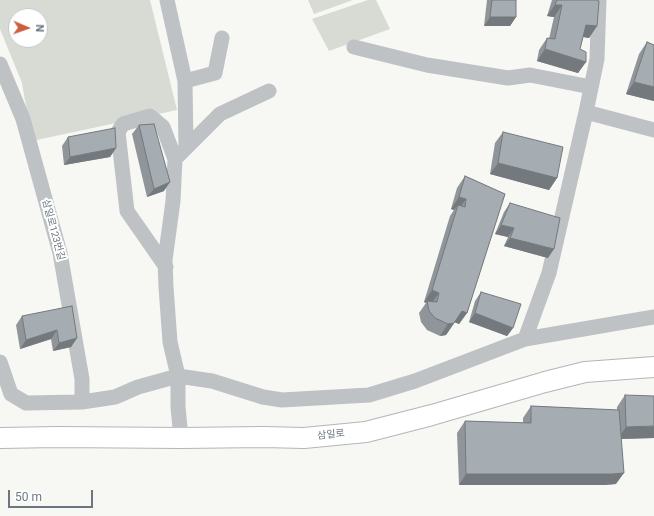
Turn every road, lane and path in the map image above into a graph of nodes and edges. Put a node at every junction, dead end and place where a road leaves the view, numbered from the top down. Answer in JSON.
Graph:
{"nodes":[{"id":1,"x":167,"y":0,"type":"edge"},
{"id":2,"x":599,"y":0,"type":"edge"},
{"id":3,"x":222,"y":38,"type":"dead end"},
{"id":4,"x":354,"y":48,"type":"dead end"},
{"id":5,"x":0,"y":64,"type":"edge"},
{"id":6,"x":185,"y":81,"type":"junction"},
{"id":7,"x":591,"y":87,"type":"junction"},
{"id":8,"x":269,"y":91,"type":"dead end"},
{"id":9,"x":586,"y":112,"type":"junction"},
{"id":10,"x":654,"y":130,"type":"edge"},
{"id":11,"x":186,"y":148,"type":"junction"},
{"id":12,"x":175,"y":159,"type":"junction"},
{"id":13,"x":166,"y":267,"type":"junction"},
{"id":14,"x":654,"y":317,"type":"edge"},
{"id":15,"x":525,"y":339,"type":"junction"},
{"id":16,"x":0,"y":362,"type":"edge"},
{"id":17,"x":654,"y":367,"type":"edge"},
{"id":18,"x":178,"y":376,"type":"junction"},
{"id":19,"x":82,"y":402,"type":"junction"},
{"id":20,"x":0,"y":438,"type":"edge"},
{"id":21,"x":180,"y":438,"type":"junction"}],
"edges":[{"from":1,"to":6,"type":"street"},
{"from":2,"to":7,"type":"street"},
{"from":3,"to":6,"type":"street"},
{"from":4,"to":7,"type":"street"},
{"from":5,"to":19,"type":"street","name":"삼일로123번길"},
{"from":6,"to":11,"type":"street"},
{"from":7,"to":9,"type":"street"},
{"from":8,"to":11,"type":"street"},
{"from":9,"to":10,"type":"street"},
{"from":9,"to":15,"type":"street"},
{"from":11,"to":12,"type":"street"},
{"from":12,"to":13,"type":"street"},
{"from":12,"to":13,"type":"street"},
{"from":13,"to":18,"type":"street"},
{"from":14,"to":15,"type":"street"},
{"from":15,"to":18,"type":"street"},
{"from":16,"to":19,"type":"street"},
{"from":17,"to":21,"type":"main road","name":"삼일로"},
{"from":18,"to":19,"type":"street"},
{"from":18,"to":21,"type":"street"},
{"from":20,"to":21,"type":"main road","name":"삼일로"}]}
